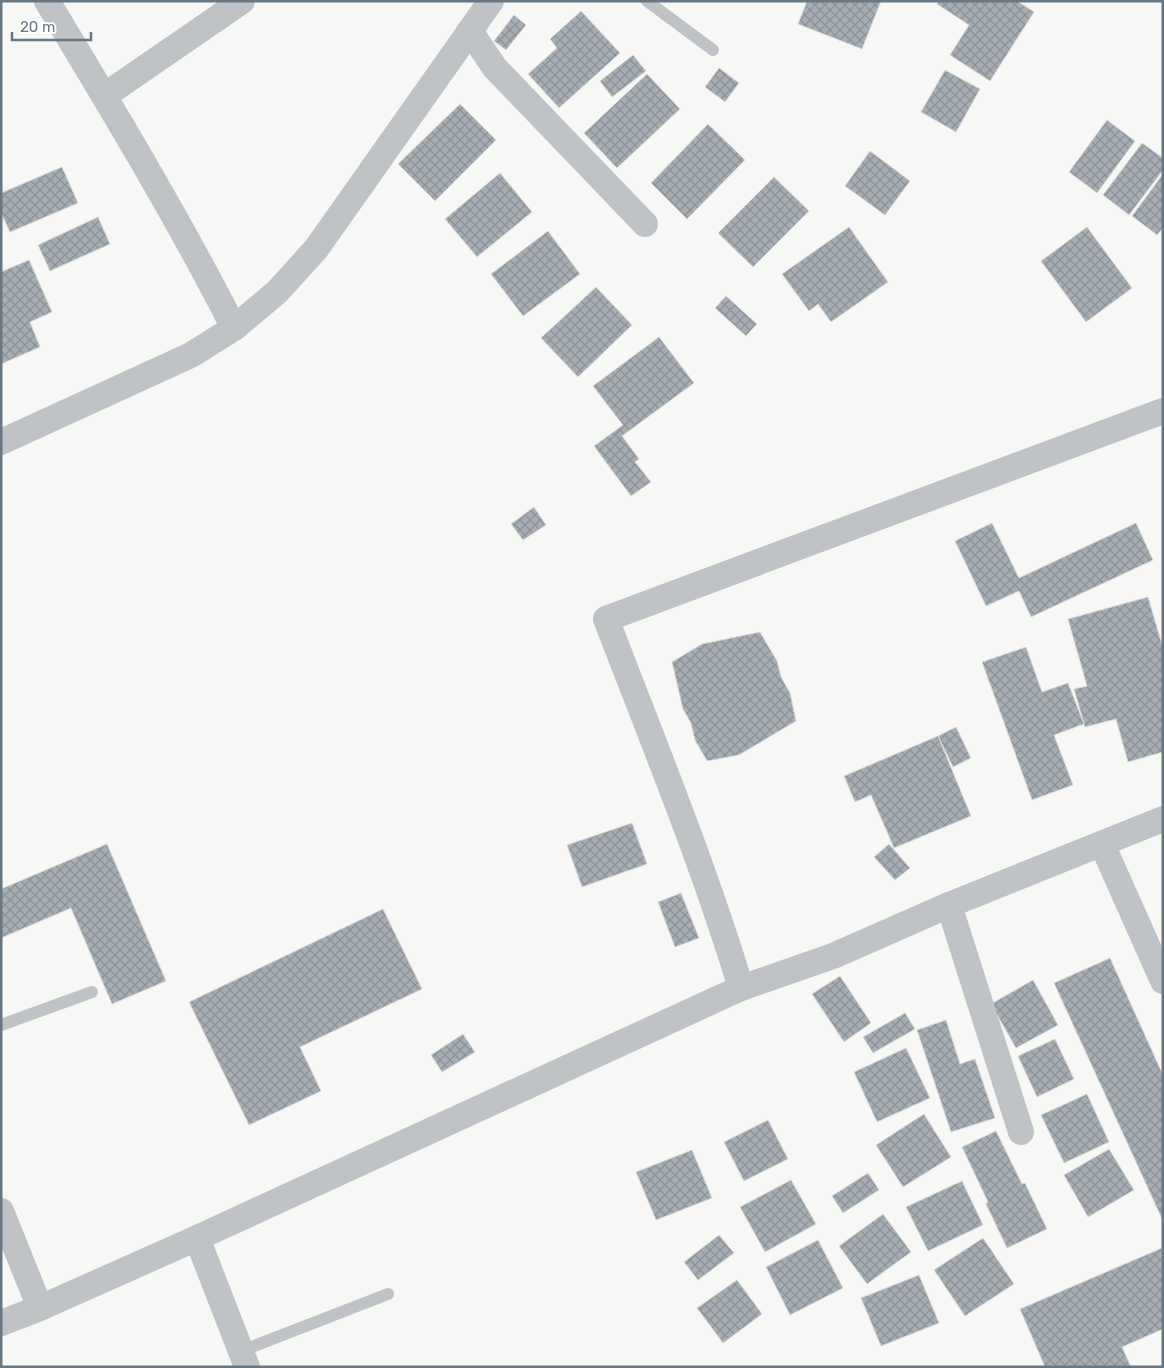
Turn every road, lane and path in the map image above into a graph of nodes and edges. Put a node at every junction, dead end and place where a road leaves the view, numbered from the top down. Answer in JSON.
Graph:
{"nodes":[{"id":1,"x":47,"y":1,"type":"edge"},
{"id":2,"x":242,"y":1,"type":"edge"},
{"id":3,"x":491,"y":1,"type":"edge"},
{"id":4,"x":647,"y":1,"type":"edge"},
{"id":5,"x":470,"y":30,"type":"junction"},
{"id":6,"x":713,"y":50,"type":"dead end"},
{"id":7,"x":104,"y":96,"type":"junction"},
{"id":8,"x":645,"y":224,"type":"dead end"},
{"id":9,"x":234,"y":328,"type":"junction"},
{"id":10,"x":1163,"y":411,"type":"edge"},
{"id":11,"x":1,"y":442,"type":"edge"},
{"id":12,"x":1163,"y":820,"type":"edge"},
{"id":13,"x":1102,"y":844,"type":"junction"},
{"id":14,"x":949,"y":905,"type":"junction"},
{"id":15,"x":1163,"y":981,"type":"edge"},
{"id":16,"x":741,"y":988,"type":"junction"},
{"id":17,"x":92,"y":992,"type":"dead end"},
{"id":18,"x":1,"y":1025,"type":"edge"},
{"id":19,"x":1020,"y":1132,"type":"dead end"},
{"id":20,"x":1,"y":1211,"type":"edge"},
{"id":21,"x":196,"y":1238,"type":"junction"},
{"id":22,"x":388,"y":1294,"type":"dead end"},
{"id":23,"x":40,"y":1308,"type":"junction"},
{"id":24,"x":1,"y":1322,"type":"edge"},
{"id":25,"x":244,"y":1359,"type":"edge"}],
"edges":[{"from":1,"to":7,"type":"street"},
{"from":2,"to":7,"type":"street"},
{"from":3,"to":5,"type":"street"},
{"from":4,"to":6,"type":"lane"},
{"from":5,"to":8,"type":"street"},
{"from":5,"to":9,"type":"street"},
{"from":7,"to":9,"type":"street"},
{"from":9,"to":11,"type":"street"},
{"from":10,"to":16,"type":"street"},
{"from":12,"to":13,"type":"street"},
{"from":13,"to":14,"type":"street"},
{"from":13,"to":15,"type":"street"},
{"from":14,"to":16,"type":"street"},
{"from":14,"to":19,"type":"street"},
{"from":16,"to":21,"type":"street"},
{"from":17,"to":18,"type":"lane"},
{"from":20,"to":23,"type":"street"},
{"from":21,"to":23,"type":"street"},
{"from":21,"to":25,"type":"street"},
{"from":22,"to":25,"type":"lane"},
{"from":23,"to":24,"type":"street"}]}
